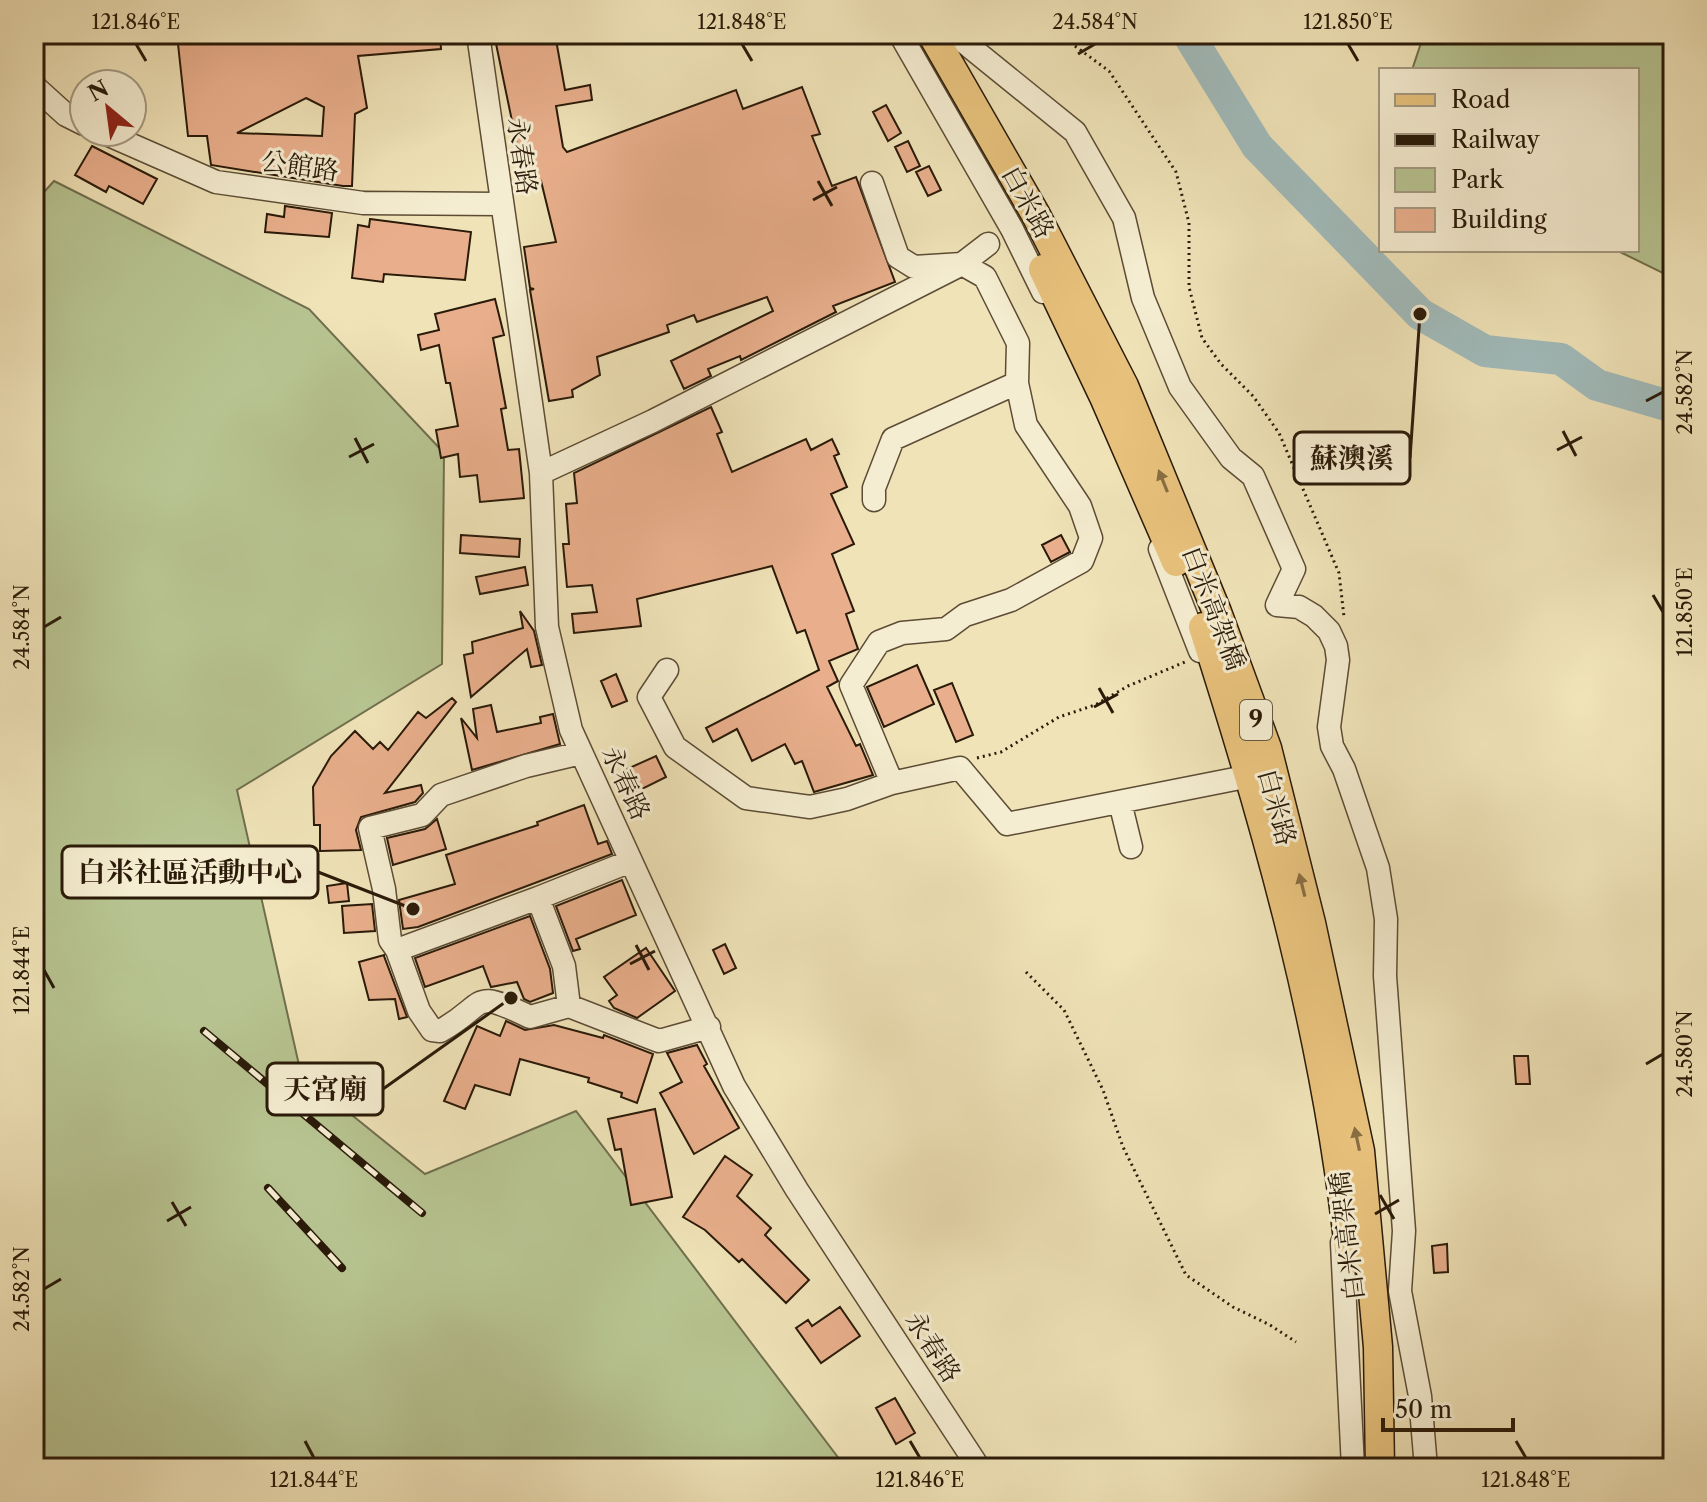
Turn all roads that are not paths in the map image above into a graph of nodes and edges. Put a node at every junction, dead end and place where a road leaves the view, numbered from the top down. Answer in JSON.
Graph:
{"nodes":[{"id":1,"x":478,"y":34,"type":"edge"},
{"id":2,"x":900,"y":34,"type":"edge"},
{"id":3,"x":912,"y":34,"type":"edge"},
{"id":4,"x":932,"y":34,"type":"edge"},
{"id":5,"x":954,"y":34,"type":"edge"},
{"id":6,"x":34,"y":86,"type":"edge"},
{"id":7,"x":68,"y":116,"type":"edge"},
{"id":8,"x":138,"y":148,"type":"edge"},
{"id":9,"x":872,"y":183,"type":"dead end"},
{"id":10,"x":500,"y":204,"type":"junction"},
{"id":11,"x":988,"y":244,"type":"dead end"},
{"id":12,"x":962,"y":264,"type":"junction"},
{"id":13,"x":1017,"y":383,"type":"junction"},
{"id":14,"x":541,"y":473,"type":"junction"},
{"id":15,"x":874,"y":500,"type":"dead end"},
{"id":16,"x":667,"y":670,"type":"dead end"},
{"id":17,"x":581,"y":753,"type":"junction"},
{"id":18,"x":1240,"y":778,"type":"junction"},
{"id":19,"x":892,"y":783,"type":"junction"},
{"id":20,"x":1120,"y":802,"type":"junction"},
{"id":21,"x":1131,"y":847,"type":"dead end"},
{"id":22,"x":631,"y":861,"type":"junction"},
{"id":23,"x":538,"y":898,"type":"junction"},
{"id":24,"x":397,"y":950,"type":"junction"},
{"id":25,"x":569,"y":1006,"type":"junction"},
{"id":26,"x":709,"y":1027,"type":"junction"},
{"id":27,"x":979,"y":1468,"type":"edge"},
{"id":28,"x":1353,"y":1468,"type":"edge"},
{"id":29,"x":1361,"y":1468,"type":"edge"},
{"id":30,"x":1380,"y":1468,"type":"edge"},
{"id":31,"x":1426,"y":1468,"type":"edge"}],
"edges":[{"from":1,"to":10,"type":"street","name":"永春路"},
{"from":2,"to":18,"type":"street","name":"白米路"},
{"from":3,"to":29,"type":"main road","name":"白米高架橋","number":"9"},
{"from":30,"to":4,"type":"main road","name":"白米高架橋","number":"9","one_way":true},
{"from":5,"to":31,"type":"street"},
{"from":6,"to":7,"type":"street"},
{"from":8,"to":10,"type":"street","name":"公館路"},
{"from":9,"to":12,"type":"street"},
{"from":10,"to":14,"type":"street","name":"永春路"},
{"from":11,"to":12,"type":"street"},
{"from":12,"to":13,"type":"street"},
{"from":12,"to":14,"type":"street"},
{"from":13,"to":15,"type":"street"},
{"from":13,"to":19,"type":"street"},
{"from":14,"to":17,"type":"street","name":"永春路"},
{"from":16,"to":19,"type":"street"},
{"from":17,"to":22,"type":"street","name":"永春路"},
{"from":17,"to":24,"type":"street"},
{"from":18,"to":20,"type":"street"},
{"from":18,"to":28,"type":"street","name":"白米路"},
{"from":19,"to":20,"type":"street"},
{"from":20,"to":21,"type":"street"},
{"from":22,"to":23,"type":"street"},
{"from":22,"to":26,"type":"street","name":"永春路"},
{"from":23,"to":24,"type":"street"},
{"from":23,"to":25,"type":"street"},
{"from":24,"to":25,"type":"street"},
{"from":25,"to":26,"type":"street"},
{"from":26,"to":27,"type":"street","name":"永春路"}]}
